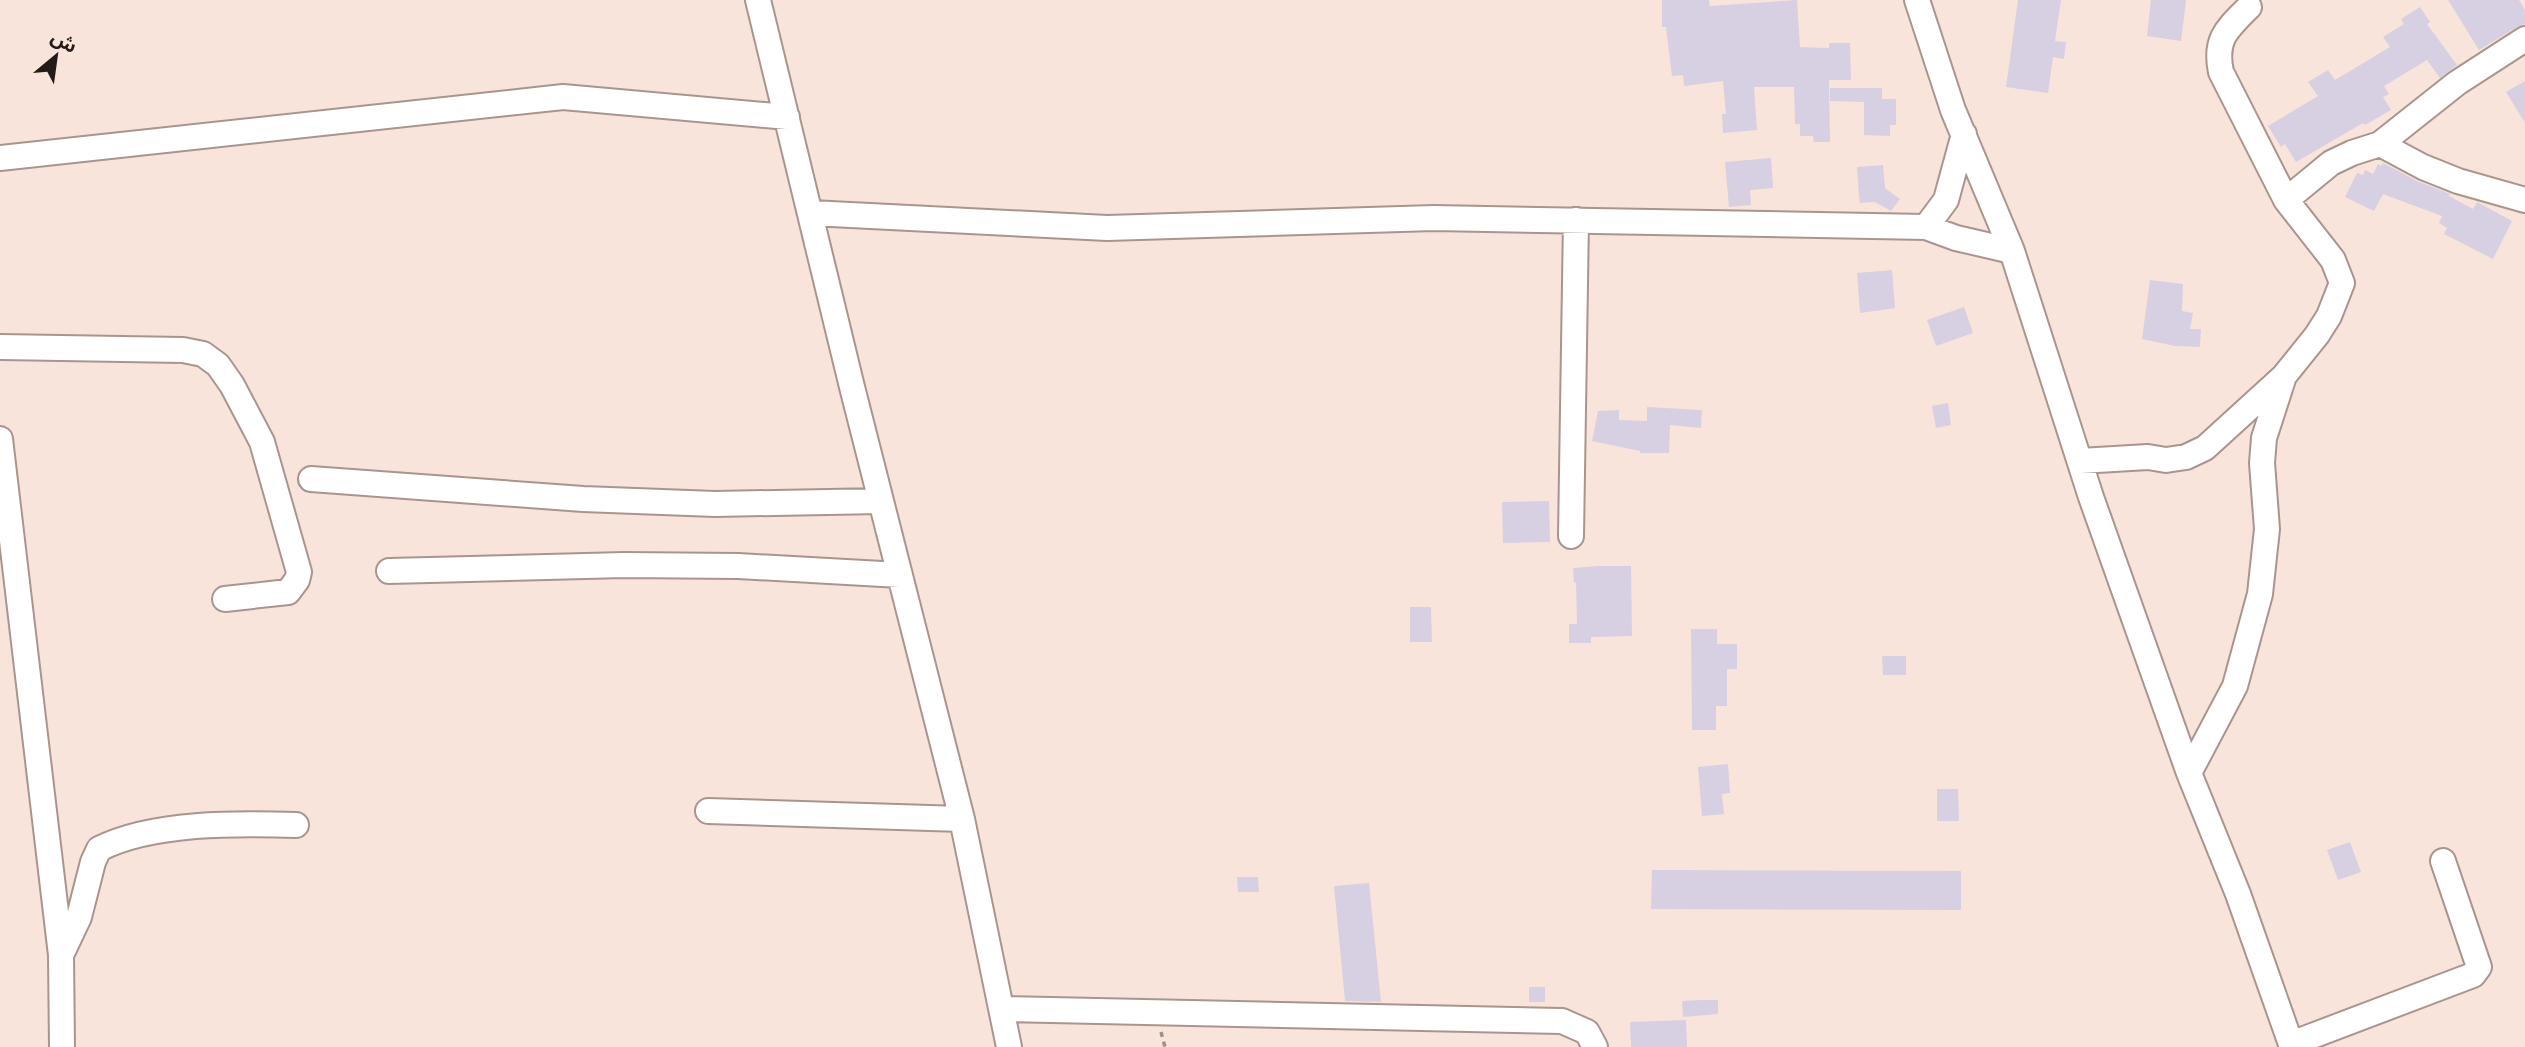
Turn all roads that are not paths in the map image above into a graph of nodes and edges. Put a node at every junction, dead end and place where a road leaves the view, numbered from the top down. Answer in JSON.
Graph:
{"nodes":[{"id":1,"x":758,"y":0,"type":"edge"},
{"id":2,"x":1917,"y":0,"type":"edge"},
{"id":3,"x":2249,"y":7,"type":"dead end"},
{"id":4,"x":2525,"y":38,"type":"edge"},
{"id":5,"x":787,"y":117,"type":"junction"},
{"id":6,"x":1965,"y":134,"type":"junction"},
{"id":7,"x":2380,"y":144,"type":"junction"},
{"id":8,"x":0,"y":158,"type":"edge"},
{"id":9,"x":2286,"y":200,"type":"junction"},
{"id":10,"x":2525,"y":200,"type":"edge"},
{"id":11,"x":811,"y":213,"type":"junction"},
{"id":12,"x":1576,"y":220,"type":"junction"},
{"id":13,"x":1926,"y":227,"type":"junction"},
{"id":14,"x":2012,"y":251,"type":"junction"},
{"id":15,"x":0,"y":348,"type":"edge"},
{"id":16,"x":2284,"y":376,"type":"junction"},
{"id":17,"x":0,"y":439,"type":"edge"},
{"id":18,"x":2080,"y":461,"type":"junction"},
{"id":19,"x":312,"y":479,"type":"dead end"},
{"id":20,"x":881,"y":501,"type":"junction"},
{"id":21,"x":1571,"y":536,"type":"dead end"},
{"id":22,"x":389,"y":572,"type":"dead end"},
{"id":23,"x":900,"y":575,"type":"junction"},
{"id":24,"x":225,"y":599,"type":"dead end"},
{"id":25,"x":2189,"y":773,"type":"junction"},
{"id":26,"x":708,"y":811,"type":"dead end"},
{"id":27,"x":962,"y":819,"type":"junction"},
{"id":28,"x":296,"y":825,"type":"dead end"},
{"id":29,"x":2443,"y":861,"type":"dead end"},
{"id":30,"x":61,"y":955,"type":"junction"},
{"id":31,"x":1002,"y":1009,"type":"junction"},
{"id":32,"x":2291,"y":1046,"type":"edge"},
{"id":33,"x":62,"y":1047,"type":"edge"},
{"id":34,"x":1009,"y":1047,"type":"edge"},
{"id":35,"x":1595,"y":1047,"type":"edge"}],
"edges":[{"from":1,"to":5,"type":"street"},
{"from":2,"to":6,"type":"street"},
{"from":3,"to":9,"type":"street"},
{"from":4,"to":7,"type":"street"},
{"from":5,"to":8,"type":"street"},
{"from":5,"to":11,"type":"street"},
{"from":6,"to":13,"type":"street"},
{"from":6,"to":14,"type":"street"},
{"from":7,"to":9,"type":"street"},
{"from":7,"to":10,"type":"street"},
{"from":9,"to":16,"type":"street"},
{"from":11,"to":12,"type":"street"},
{"from":11,"to":20,"type":"street"},
{"from":12,"to":13,"type":"street"},
{"from":12,"to":21,"type":"street"},
{"from":13,"to":14,"type":"street"},
{"from":14,"to":18,"type":"street"},
{"from":15,"to":24,"type":"street"},
{"from":16,"to":18,"type":"street"},
{"from":16,"to":25,"type":"street"},
{"from":17,"to":30,"type":"street"},
{"from":18,"to":25,"type":"street"},
{"from":19,"to":20,"type":"street"},
{"from":20,"to":23,"type":"street"},
{"from":22,"to":23,"type":"street"},
{"from":23,"to":27,"type":"street"},
{"from":25,"to":32,"type":"street"},
{"from":26,"to":27,"type":"street"},
{"from":27,"to":31,"type":"street"},
{"from":28,"to":30,"type":"street"},
{"from":29,"to":32,"type":"street"},
{"from":30,"to":33,"type":"street"},
{"from":31,"to":34,"type":"street"},
{"from":31,"to":35,"type":"street"}]}
